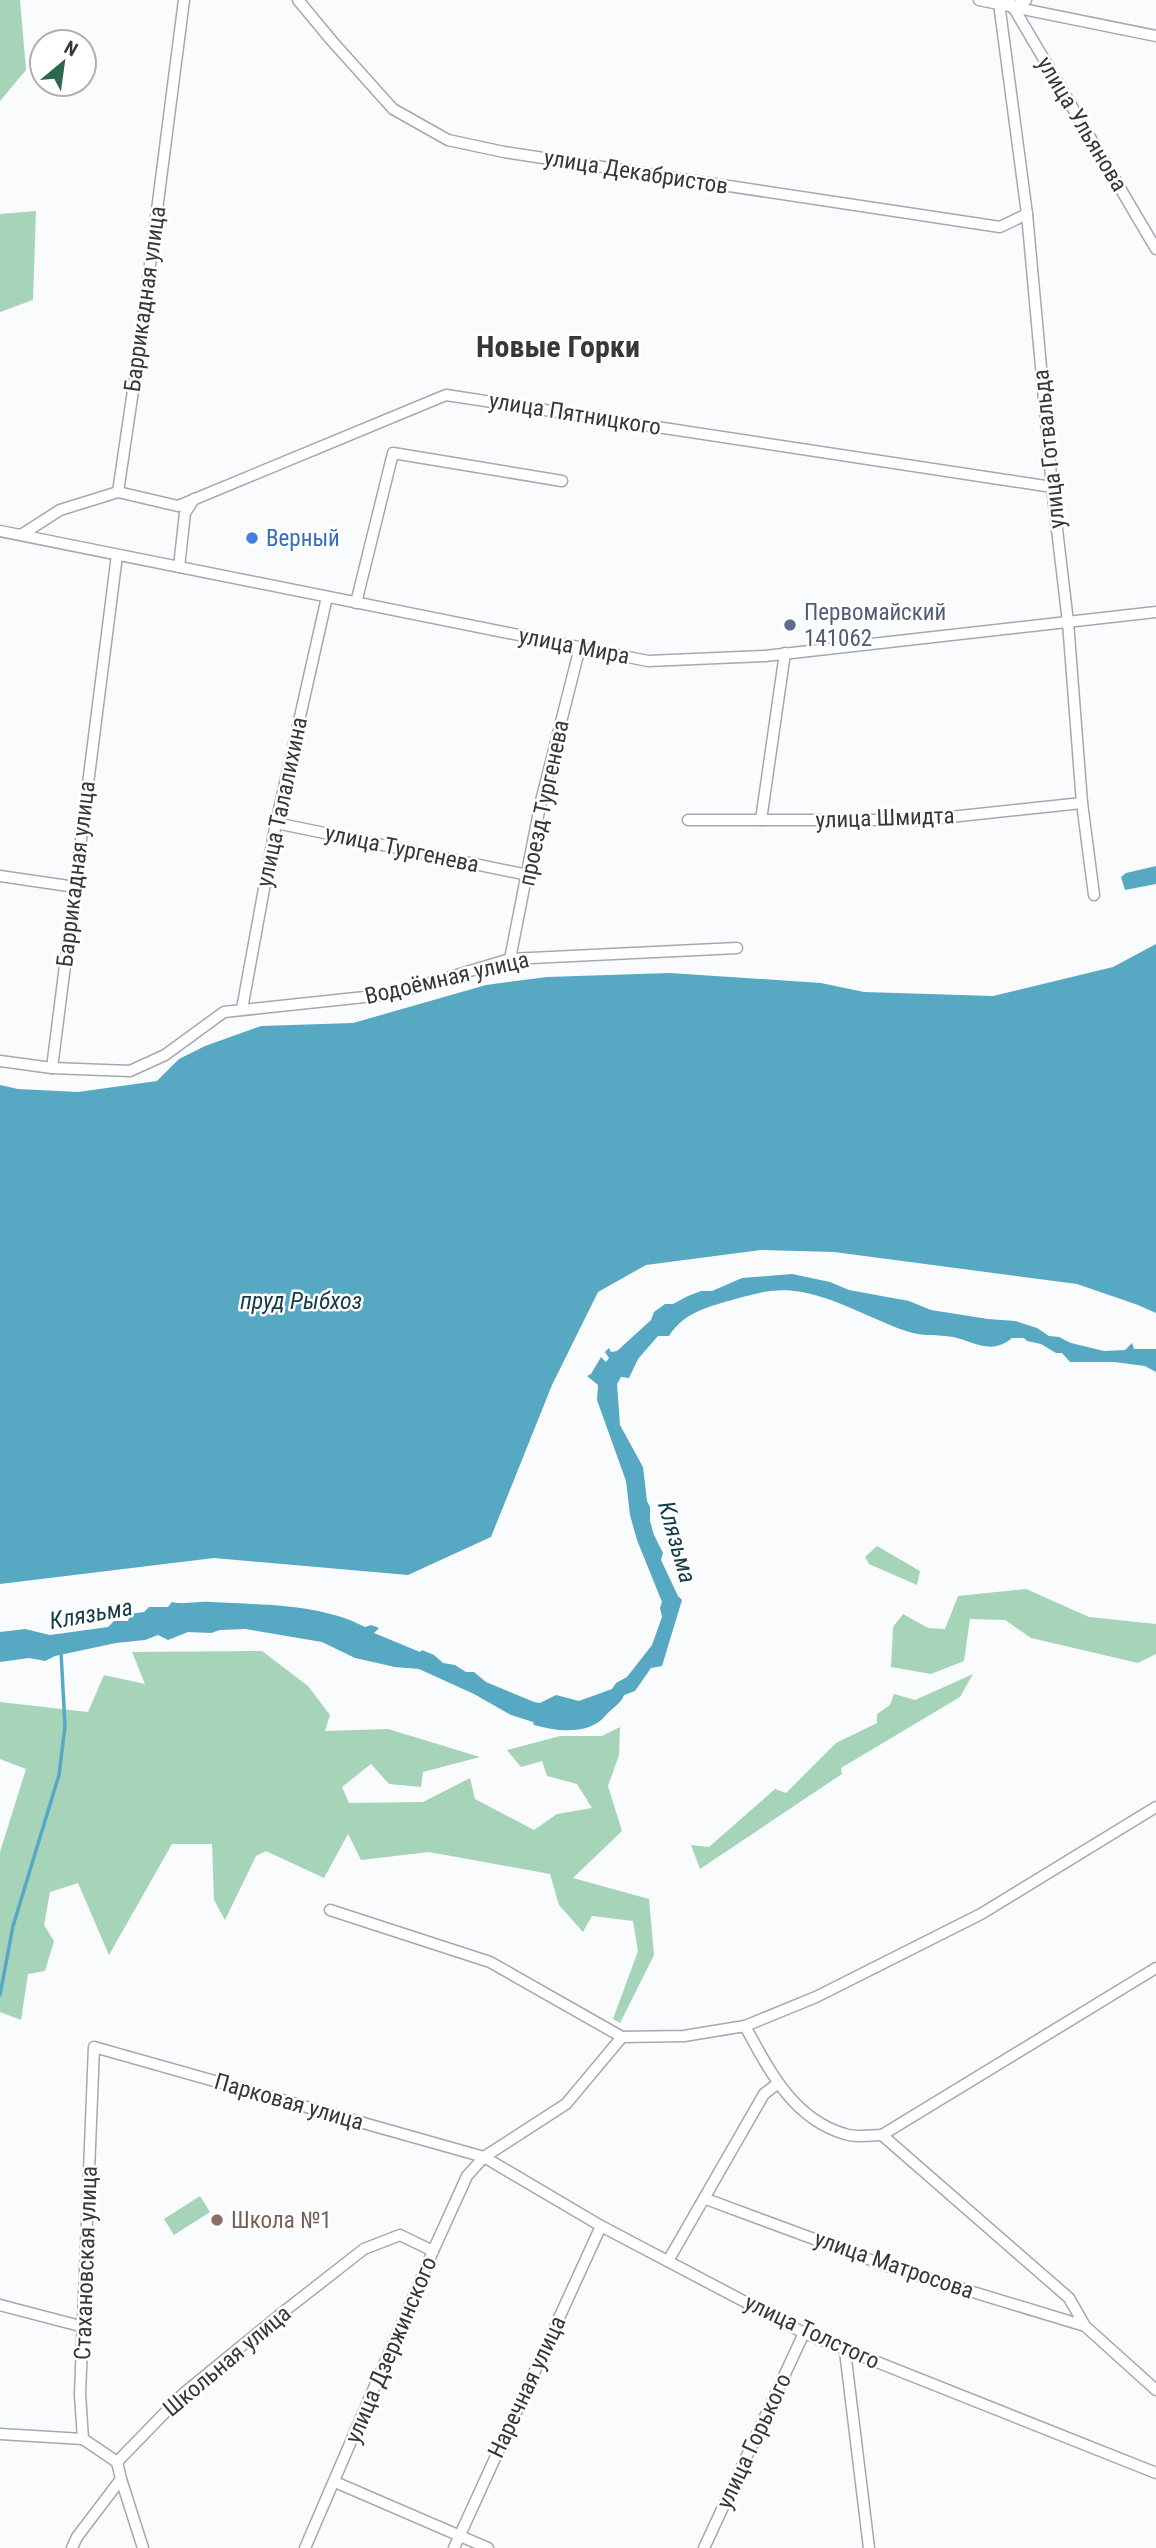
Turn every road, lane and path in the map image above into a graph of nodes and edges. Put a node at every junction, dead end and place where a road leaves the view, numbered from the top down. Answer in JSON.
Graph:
{"nodes":[{"id":1,"x":184,"y":0,"type":"edge"},
{"id":2,"x":298,"y":0,"type":"edge"},
{"id":3,"x":979,"y":0,"type":"edge"},
{"id":4,"x":1026,"y":0,"type":"edge"},
{"id":5,"x":1007,"y":3,"type":"edge"},
{"id":6,"x":1156,"y":36,"type":"edge"},
{"id":7,"x":1027,"y":214,"type":"junction"},
{"id":8,"x":1156,"y":249,"type":"edge"},
{"id":9,"x":562,"y":481,"type":"dead end"},
{"id":10,"x":1052,"y":487,"type":"junction"},
{"id":11,"x":118,"y":492,"type":"junction"},
{"id":12,"x":194,"y":499,"type":"junction"},
{"id":13,"x":0,"y":531,"type":"edge"},
{"id":14,"x":21,"y":534,"type":"junction"},
{"id":15,"x":117,"y":555,"type":"junction"},
{"id":16,"x":179,"y":567,"type":"junction"},
{"id":17,"x":327,"y":597,"type":"junction"},
{"id":18,"x":356,"y":603,"type":"junction"},
{"id":19,"x":1156,"y":612,"type":"edge"},
{"id":20,"x":1069,"y":622,"type":"junction"},
{"id":21,"x":580,"y":648,"type":"junction"},
{"id":22,"x":785,"y":653,"type":"junction"},
{"id":23,"x":1082,"y":803,"type":"junction"},
{"id":24,"x":688,"y":820,"type":"dead end"},
{"id":25,"x":761,"y":820,"type":"junction"},
{"id":26,"x":276,"y":823,"type":"junction"},
{"id":27,"x":528,"y":875,"type":"junction"},
{"id":28,"x":0,"y":876,"type":"edge"},
{"id":29,"x":75,"y":887,"type":"junction"},
{"id":30,"x":1094,"y":895,"type":"dead end"},
{"id":31,"x":737,"y":948,"type":"dead end"},
{"id":32,"x":510,"y":959,"type":"junction"},
{"id":33,"x":242,"y":1009,"type":"junction"},
{"id":34,"x":0,"y":1061,"type":"edge"},
{"id":35,"x":52,"y":1068,"type":"junction"},
{"id":36,"x":1156,"y":1807,"type":"edge"},
{"id":37,"x":330,"y":1910,"type":"dead end"},
{"id":38,"x":1156,"y":1968,"type":"edge"},
{"id":39,"x":745,"y":2026,"type":"junction"},
{"id":40,"x":622,"y":2037,"type":"junction"},
{"id":41,"x":94,"y":2047,"type":"joint"},
{"id":42,"x":777,"y":2084,"type":"junction"},
{"id":43,"x":882,"y":2135,"type":"junction"},
{"id":44,"x":484,"y":2157,"type":"junction"},
{"id":45,"x":706,"y":2199,"type":"junction"},
{"id":46,"x":601,"y":2226,"type":"junction"},
{"id":47,"x":433,"y":2251,"type":"junction"},
{"id":48,"x":668,"y":2261,"type":"junction"},
{"id":49,"x":0,"y":2305,"type":"edge"},
{"id":50,"x":1085,"y":2326,"type":"junction"},
{"id":51,"x":84,"y":2327,"type":"junction"},
{"id":52,"x":804,"y":2333,"type":"junction"},
{"id":53,"x":845,"y":2351,"type":"junction"},
{"id":54,"x":1156,"y":2390,"type":"edge"},
{"id":55,"x":0,"y":2434,"type":"edge"},
{"id":56,"x":83,"y":2439,"type":"junction"},
{"id":57,"x":117,"y":2462,"type":"junction"},
{"id":58,"x":1156,"y":2473,"type":"edge"},
{"id":59,"x":121,"y":2479,"type":"junction"},
{"id":60,"x":335,"y":2482,"type":"junction"},
{"id":61,"x":459,"y":2535,"type":"junction"},
{"id":62,"x":72,"y":2548,"type":"edge"},
{"id":63,"x":143,"y":2548,"type":"edge"},
{"id":64,"x":306,"y":2548,"type":"edge"},
{"id":65,"x":454,"y":2548,"type":"edge"},
{"id":66,"x":488,"y":2548,"type":"edge"},
{"id":67,"x":704,"y":2548,"type":"edge"},
{"id":68,"x":869,"y":2548,"type":"edge"}],
"edges":[{"from":1,"to":11,"type":"street","name":"Баррикадная улица"},
{"from":2,"to":7,"type":"street","name":"улица Декабристов"},
{"from":3,"to":5,"type":"street"},
{"from":4,"to":5,"type":"street"},
{"from":5,"to":6,"type":"street"},
{"from":5,"to":7,"type":"street","name":"улица Готвальда"},
{"from":5,"to":8,"type":"street","name":"улица Ульянова"},
{"from":7,"to":10,"type":"street","name":"улица Готвальда"},
{"from":9,"to":18,"type":"street"},
{"from":10,"to":12,"type":"street","name":"улица Пятницкого"},
{"from":10,"to":20,"type":"street","name":"улица Готвальда"},
{"from":11,"to":12,"type":"street","name":"улица Пятницкого"},
{"from":11,"to":14,"type":"street"},
{"from":12,"to":16,"type":"street"},
{"from":13,"to":14,"type":"street","name":"улица Мира"},
{"from":14,"to":15,"type":"street","name":"улица Мира"},
{"from":15,"to":16,"type":"street","name":"улица Мира"},
{"from":15,"to":29,"type":"street","name":"Баррикадная улица"},
{"from":16,"to":17,"type":"street","name":"улица Мира"},
{"from":17,"to":18,"type":"street","name":"улица Мира"},
{"from":17,"to":26,"type":"street","name":"улица Талалихина"},
{"from":18,"to":21,"type":"street","name":"улица Мира"},
{"from":19,"to":20,"type":"street","name":"улица Мира"},
{"from":20,"to":22,"type":"street","name":"улица Мира"},
{"from":20,"to":23,"type":"street","name":"улица Готвальда"},
{"from":21,"to":22,"type":"street","name":"улица Мира"},
{"from":21,"to":27,"type":"street","name":"проезд Тургенева"},
{"from":22,"to":25,"type":"street"},
{"from":23,"to":25,"type":"street","name":"улица Шмидта"},
{"from":23,"to":30,"type":"street","name":"улица Готвальда"},
{"from":24,"to":25,"type":"street","name":"улица Шмидта"},
{"from":26,"to":27,"type":"street","name":"улица Тургенева"},
{"from":26,"to":33,"type":"street","name":"улица Талалихина"},
{"from":27,"to":32,"type":"street","name":"проезд Тургенева"},
{"from":28,"to":29,"type":"street"},
{"from":29,"to":35,"type":"street","name":"Баррикадная улица"},
{"from":31,"to":32,"type":"street","name":"Водоёмная улица"},
{"from":32,"to":33,"type":"street","name":"Водоёмная улица"},
{"from":33,"to":35,"type":"street","name":"Водоёмная улица"},
{"from":34,"to":35,"type":"street","name":"Водоёмная улица"},
{"from":36,"to":39,"type":"street"},
{"from":37,"to":40,"type":"street"},
{"from":38,"to":43,"type":"street"},
{"from":39,"to":40,"type":"street"},
{"from":39,"to":42,"type":"street"},
{"from":40,"to":44,"type":"street"},
{"from":41,"to":44,"type":"street","name":"Парковая улица"},
{"from":41,"to":51,"type":"street","name":"Стахановская улица"},
{"from":42,"to":43,"type":"street"},
{"from":42,"to":45,"type":"street"},
{"from":43,"to":50,"type":"street"},
{"from":44,"to":46,"type":"street","name":"улица Толстого"},
{"from":44,"to":47,"type":"street","name":"улица Дзержинского"},
{"from":45,"to":48,"type":"street"},
{"from":45,"to":50,"type":"street","name":"улица Матросова"},
{"from":46,"to":48,"type":"street","name":"улица Толстого"},
{"from":46,"to":61,"type":"street","name":"Наречная улица"},
{"from":47,"to":57,"type":"street","name":"Школьная улица"},
{"from":47,"to":60,"type":"street","name":"улица Дзержинского"},
{"from":48,"to":52,"type":"street","name":"улица Толстого"},
{"from":49,"to":51,"type":"street"},
{"from":50,"to":54,"type":"street"},
{"from":51,"to":56,"type":"street","name":"Стахановская улица"},
{"from":52,"to":53,"type":"street","name":"улица Толстого"},
{"from":52,"to":67,"type":"street","name":"улица Горького"},
{"from":53,"to":58,"type":"street","name":"улица Толстого"},
{"from":53,"to":68,"type":"street"},
{"from":55,"to":56,"type":"street"},
{"from":56,"to":57,"type":"street"},
{"from":57,"to":59,"type":"street"},
{"from":59,"to":62,"type":"street"},
{"from":59,"to":63,"type":"street"},
{"from":60,"to":61,"type":"street"},
{"from":60,"to":64,"type":"street","name":"улица Дзержинского"},
{"from":61,"to":65,"type":"street","name":"Наречная улица"},
{"from":61,"to":66,"type":"street"}]}
